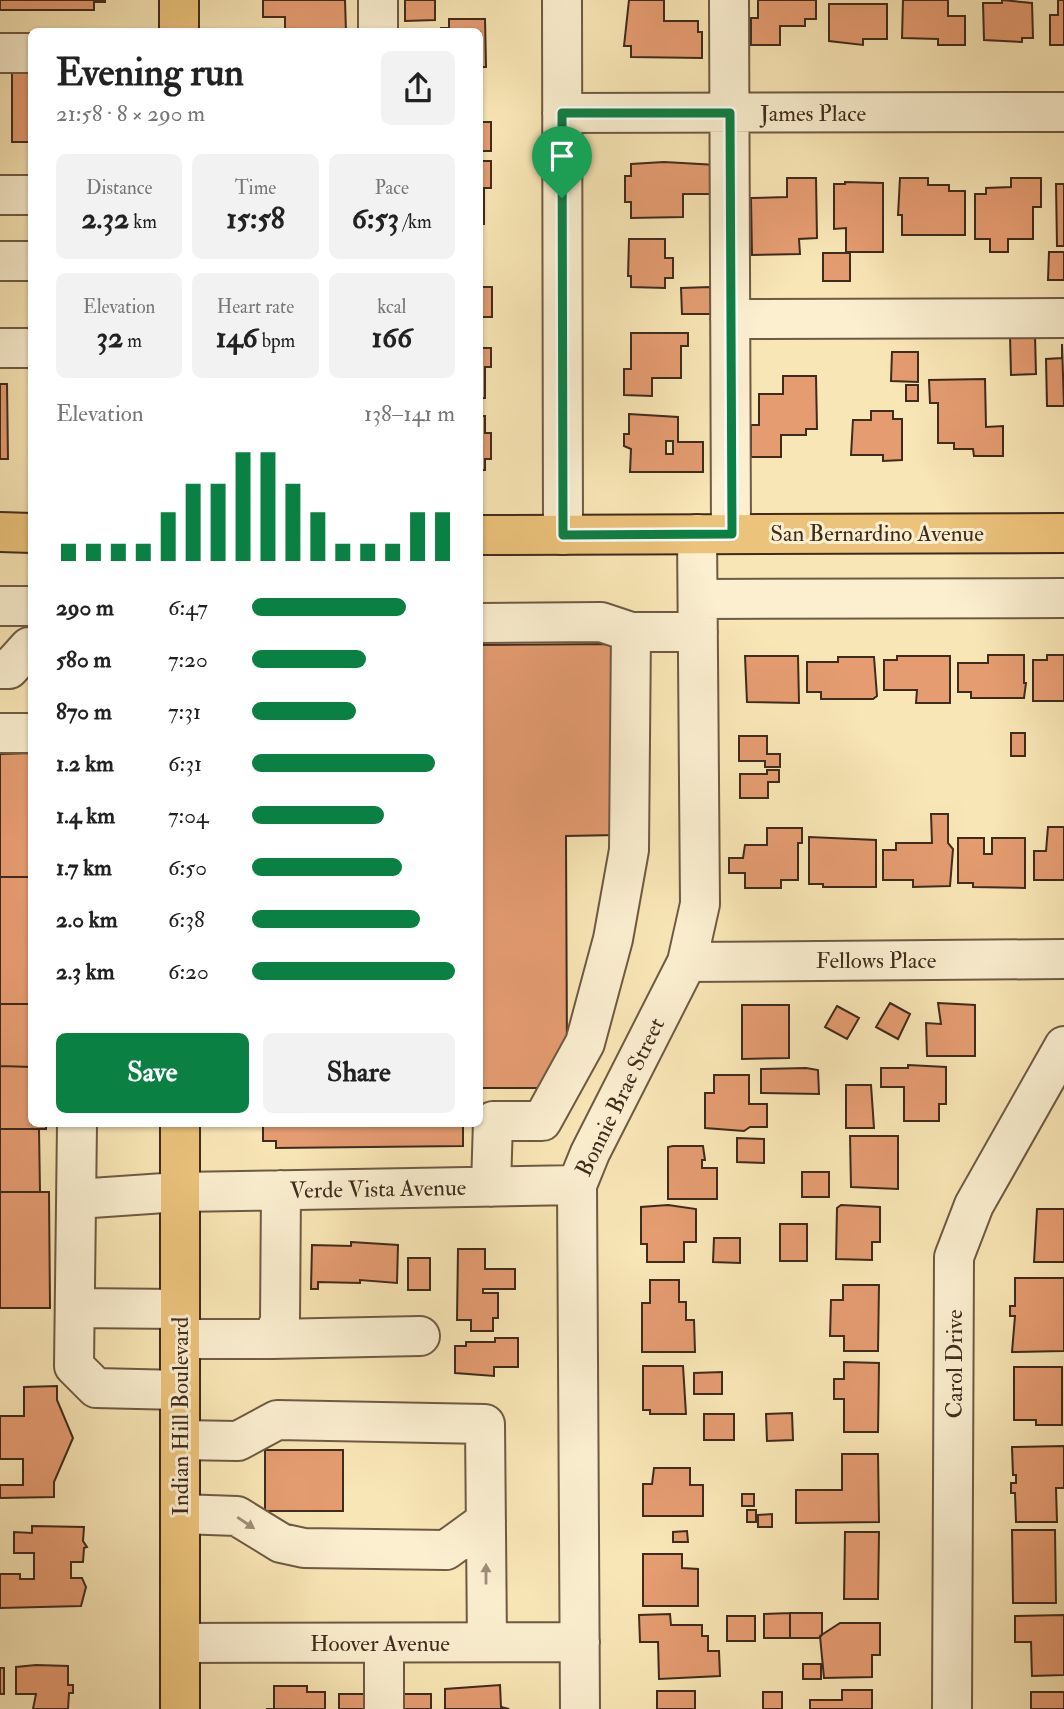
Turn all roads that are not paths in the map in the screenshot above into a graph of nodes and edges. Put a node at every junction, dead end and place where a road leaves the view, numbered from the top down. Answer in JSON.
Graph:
{"nodes":[{"id":1,"x":179,"y":0,"type":"edge"},
{"id":2,"x":378,"y":0,"type":"edge"},
{"id":3,"x":562,"y":0,"type":"edge"},
{"id":4,"x":729,"y":0,"type":"edge"},
{"id":5,"x":179,"y":28,"type":"edge"},
{"id":6,"x":378,"y":28,"type":"edge"},
{"id":7,"x":0,"y":53,"type":"edge"},
{"id":8,"x":28,"y":53,"type":"edge"},
{"id":9,"x":1064,"y":112,"type":"edge"},
{"id":10,"x":562,"y":113,"type":"junction"},
{"id":11,"x":730,"y":113,"type":"junction"},
{"id":12,"x":0,"y":195,"type":"edge"},
{"id":13,"x":28,"y":195,"type":"edge"},
{"id":14,"x":0,"y":261,"type":"edge"},
{"id":15,"x":28,"y":261,"type":"edge"},
{"id":16,"x":1064,"y":318,"type":"edge"},
{"id":17,"x":730,"y":319,"type":"junction"},
{"id":18,"x":0,"y":348,"type":"edge"},
{"id":19,"x":28,"y":348,"type":"edge"},
{"id":20,"x":0,"y":532,"type":"edge"},
{"id":21,"x":28,"y":533,"type":"edge"},
{"id":22,"x":1064,"y":533,"type":"edge"},
{"id":23,"x":714,"y":534,"type":"junction"},
{"id":24,"x":483,"y":535,"type":"edge"},
{"id":25,"x":563,"y":535,"type":"junction"},
{"id":26,"x":1064,"y":598,"type":"edge"},
{"id":27,"x":0,"y":606,"type":"edge"},
{"id":28,"x":28,"y":606,"type":"edge"},
{"id":29,"x":698,"y":616,"type":"junction"},
{"id":30,"x":483,"y":623,"type":"edge"},
{"id":31,"x":631,"y":632,"type":"junction"},
{"id":32,"x":0,"y":733,"type":"edge"},
{"id":33,"x":28,"y":733,"type":"edge"},
{"id":34,"x":1064,"y":959,"type":"edge"},
{"id":35,"x":687,"y":962,"type":"junction"},
{"id":36,"x":1064,"y":1046,"type":"edge"},
{"id":37,"x":77,"y":1127,"type":"edge"},
{"id":38,"x":180,"y":1127,"type":"edge"},
{"id":39,"x":577,"y":1185,"type":"junction"},
{"id":40,"x":491,"y":1186,"type":"junction"},
{"id":41,"x":281,"y":1190,"type":"junction"},
{"id":42,"x":179,"y":1192,"type":"junction"},
{"id":43,"x":77,"y":1199,"type":"junction"},
{"id":44,"x":75,"y":1308,"type":"junction"},
{"id":45,"x":180,"y":1324,"type":"junction"},
{"id":46,"x":420,"y":1336,"type":"dead end"},
{"id":47,"x":272,"y":1339,"type":"junction"},
{"id":48,"x":180,"y":1390,"type":"junction"},
{"id":49,"x":180,"y":1440,"type":"junction"},
{"id":50,"x":180,"y":1514,"type":"junction"},
{"id":51,"x":486,"y":1521,"type":"junction"},
{"id":52,"x":487,"y":1642,"type":"junction"},
{"id":53,"x":580,"y":1642,"type":"junction"},
{"id":54,"x":180,"y":1643,"type":"junction"},
{"id":55,"x":384,"y":1643,"type":"junction"},
{"id":56,"x":180,"y":1709,"type":"edge"},
{"id":57,"x":384,"y":1709,"type":"edge"},
{"id":58,"x":580,"y":1709,"type":"edge"},
{"id":59,"x":952,"y":1709,"type":"edge"}],
"edges":[{"from":1,"to":5,"type":"main road"},
{"from":2,"to":6,"type":"street"},
{"from":3,"to":10,"type":"street"},
{"from":4,"to":11,"type":"street","name":"Bonnie Brae Street"},
{"from":7,"to":8,"type":"street"},
{"from":9,"to":11,"type":"street","name":"James Place"},
{"from":10,"to":11,"type":"street","name":"James Place"},
{"from":10,"to":25,"type":"street"},
{"from":11,"to":17,"type":"street","name":"Bonnie Brae Street"},
{"from":12,"to":13,"type":"street"},
{"from":14,"to":15,"type":"street"},
{"from":16,"to":17,"type":"street"},
{"from":17,"to":23,"type":"street","name":"Bonnie Brae Street"},
{"from":18,"to":19,"type":"street"},
{"from":20,"to":21,"type":"main road"},
{"from":22,"to":23,"type":"main road","name":"San Bernardino Avenue"},
{"from":23,"to":25,"type":"main road","name":"San Bernardino Avenue"},
{"from":23,"to":29,"type":"street","name":"Bonnie Brae Street"},
{"from":24,"to":25,"type":"main road","name":"San Bernardino Avenue"},
{"from":26,"to":29,"type":"street"},
{"from":27,"to":28,"type":"street"},
{"from":29,"to":31,"type":"street"},
{"from":29,"to":35,"type":"street","name":"Bonnie Brae Street"},
{"from":30,"to":31,"type":"street"},
{"from":31,"to":40,"type":"street"},
{"from":32,"to":33,"type":"street"},
{"from":34,"to":35,"type":"street","name":"Fellows Place"},
{"from":35,"to":39,"type":"street","name":"Bonnie Brae Street"},
{"from":36,"to":59,"type":"street","name":"Carol Drive"},
{"from":37,"to":43,"type":"street"},
{"from":38,"to":42,"type":"main road","name":"Indian Hill Boulevard"},
{"from":39,"to":40,"type":"street","name":"Verde Vista Avenue"},
{"from":39,"to":53,"type":"street","name":"Bonnie Brae Street"},
{"from":40,"to":41,"type":"street","name":"Verde Vista Avenue"},
{"from":41,"to":42,"type":"street","name":"Verde Vista Avenue"},
{"from":41,"to":47,"type":"street"},
{"from":42,"to":43,"type":"street","name":"Verde Vista Avenue"},
{"from":42,"to":45,"type":"main road","name":"Indian Hill Boulevard"},
{"from":43,"to":44,"type":"street"},
{"from":44,"to":45,"type":"street"},
{"from":44,"to":48,"type":"street"},
{"from":45,"to":47,"type":"street"},
{"from":45,"to":48,"type":"main road","name":"Indian Hill Boulevard"},
{"from":46,"to":47,"type":"street"},
{"from":48,"to":49,"type":"main road","name":"Indian Hill Boulevard"},
{"from":49,"to":50,"type":"main road","name":"Indian Hill Boulevard"},
{"from":49,"to":51,"type":"street"},
{"from":50,"to":51,"type":"street","one_way":true},
{"from":50,"to":54,"type":"main road","name":"Indian Hill Boulevard"},
{"from":52,"to":51,"type":"street","one_way":true},
{"from":52,"to":53,"type":"street","name":"Hoover Avenue"},
{"from":52,"to":55,"type":"street","name":"Hoover Avenue"},
{"from":53,"to":58,"type":"street","name":"Bonnie Brae Street"},
{"from":54,"to":55,"type":"street","name":"Hoover Avenue"},
{"from":54,"to":56,"type":"main road","name":"Indian Hill Boulevard"},
{"from":55,"to":57,"type":"street"}]}
